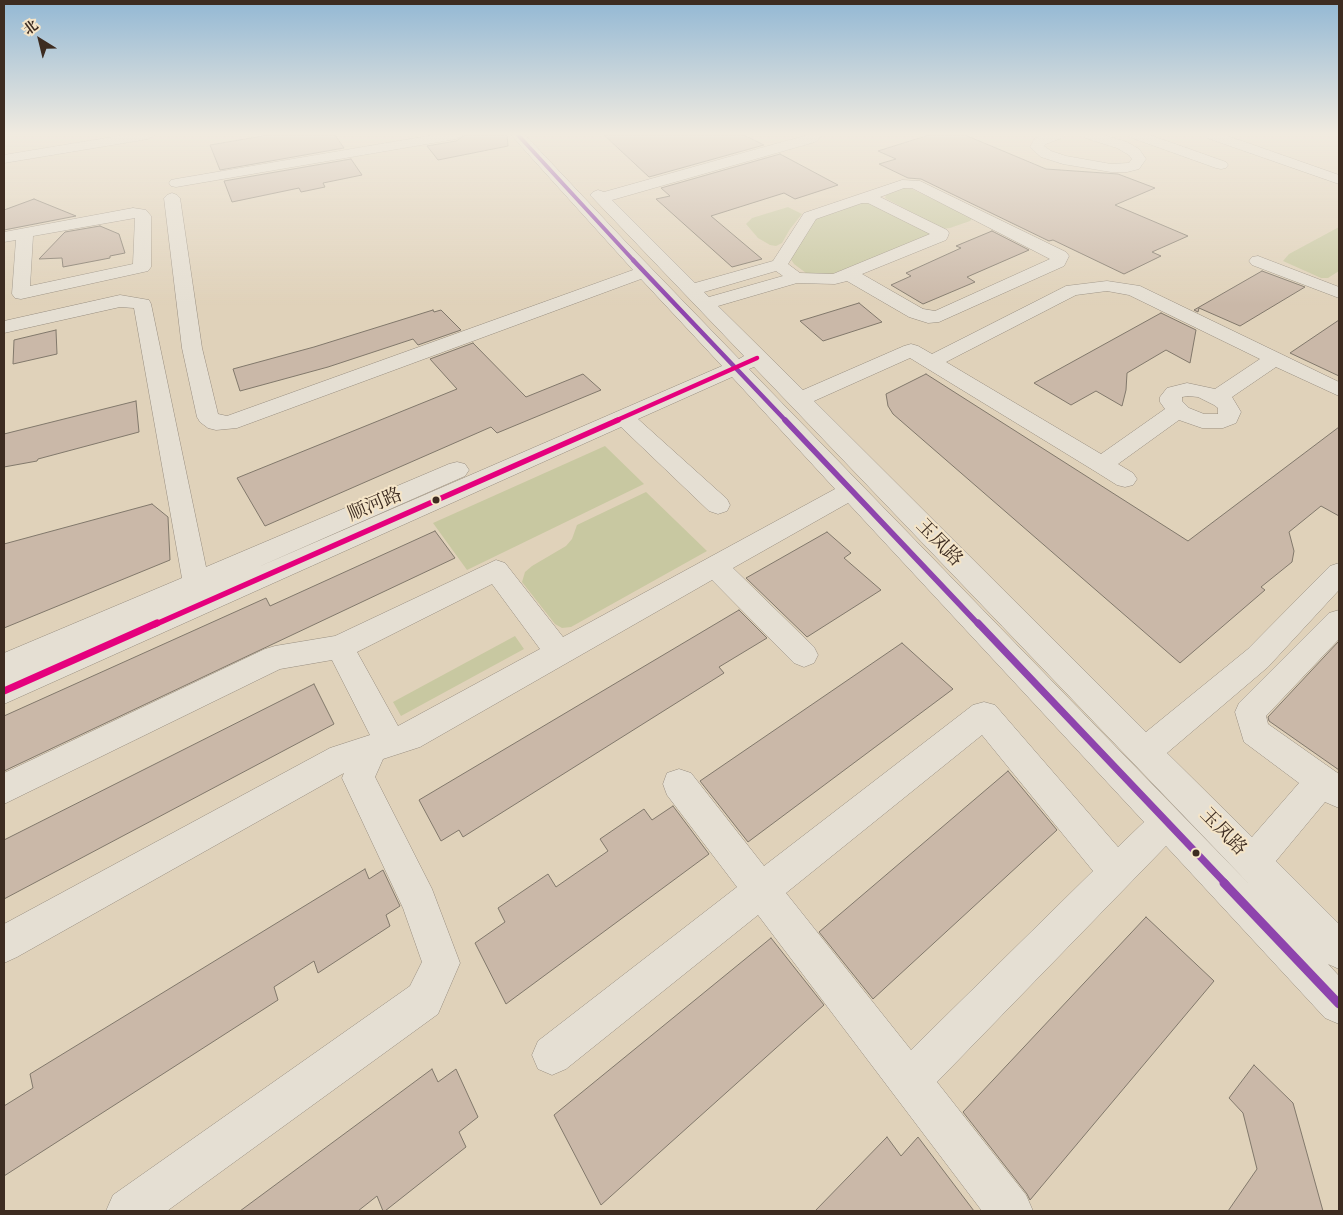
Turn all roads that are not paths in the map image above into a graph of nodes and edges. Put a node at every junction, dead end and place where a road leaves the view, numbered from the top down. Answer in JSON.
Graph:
{"nodes":[{"id":1,"x":174,"y":192,"type":"edge"},
{"id":2,"x":571,"y":192,"type":"edge"},
{"id":3,"x":595,"y":192,"type":"edge"},
{"id":4,"x":623,"y":192,"type":"edge"},
{"id":5,"x":880,"y":192,"type":"edge"},
{"id":6,"x":929,"y":192,"type":"edge"},
{"id":7,"x":865,"y":197,"type":"junction"},
{"id":8,"x":601,"y":198,"type":"junction"},
{"id":9,"x":984,"y":219,"type":"junction"},
{"id":10,"x":953,"y":230,"type":"junction"},
{"id":11,"x":25,"y":233,"type":"junction"},
{"id":12,"x":4,"y":237,"type":"edge"},
{"id":13,"x":1258,"y":261,"type":"dead end"},
{"id":14,"x":779,"y":265,"type":"junction"},
{"id":15,"x":645,"y":272,"type":"junction"},
{"id":16,"x":848,"y":274,"type":"junction"},
{"id":17,"x":796,"y":278,"type":"junction"},
{"id":18,"x":1339,"y":293,"type":"edge"},
{"id":19,"x":698,"y":297,"type":"junction"},
{"id":20,"x":4,"y":327,"type":"edge"},
{"id":21,"x":740,"y":356,"type":"junction"},
{"id":22,"x":1274,"y":359,"type":"junction"},
{"id":23,"x":931,"y":362,"type":"junction"},
{"id":24,"x":1339,"y":390,"type":"edge"},
{"id":25,"x":799,"y":400,"type":"junction"},
{"id":26,"x":623,"y":417,"type":"junction"},
{"id":27,"x":1101,"y":465,"type":"junction"},
{"id":28,"x":1125,"y":479,"type":"dead end"},
{"id":29,"x":852,"y":490,"type":"junction"},
{"id":30,"x":718,"y":505,"type":"dead end"},
{"id":31,"x":715,"y":567,"type":"junction"},
{"id":32,"x":1339,"y":573,"type":"edge"},
{"id":33,"x":196,"y":583,"type":"junction"},
{"id":34,"x":1339,"y":621,"type":"edge"},
{"id":35,"x":340,"y":647,"type":"junction"},
{"id":36,"x":560,"y":654,"type":"junction"},
{"id":37,"x":804,"y":655,"type":"dead end"},
{"id":38,"x":4,"y":666,"type":"edge"},
{"id":39,"x":4,"y":691,"type":"edge"},
{"id":40,"x":382,"y":746,"type":"junction"},
{"id":41,"x":1145,"y":752,"type":"junction"},
{"id":42,"x":679,"y":784,"type":"dead end"},
{"id":43,"x":1331,"y":787,"type":"edge"},
{"id":44,"x":4,"y":789,"type":"edge"},
{"id":45,"x":1167,"y":822,"type":"junction"},
{"id":46,"x":1253,"y":862,"type":"junction"},
{"id":47,"x":1117,"y":873,"type":"junction"},
{"id":48,"x":761,"y":890,"type":"junction"},
{"id":49,"x":4,"y":944,"type":"edge"},
{"id":50,"x":1339,"y":950,"type":"edge"},
{"id":51,"x":1339,"y":1004,"type":"edge"},
{"id":52,"x":552,"y":1055,"type":"dead end"},
{"id":53,"x":909,"y":1081,"type":"junction"},
{"id":54,"x":129,"y":1211,"type":"edge"},
{"id":55,"x":1010,"y":1211,"type":"edge"}],
"edges":[{"from":1,"to":15,"type":"street"},
{"from":2,"to":15,"type":"street","name":"玉凤路"},
{"from":3,"to":8,"type":"street","name":"玉凤路"},
{"from":4,"to":8,"type":"street"},
{"from":5,"to":7,"type":"street"},
{"from":6,"to":9,"type":"street"},
{"from":7,"to":10,"type":"street"},
{"from":7,"to":14,"type":"street"},
{"from":8,"to":19,"type":"street","name":"玉凤路"},
{"from":9,"to":10,"type":"street"},
{"from":9,"to":16,"type":"street"},
{"from":10,"to":16,"type":"street"},
{"from":11,"to":11,"type":"street"},
{"from":11,"to":12,"type":"street"},
{"from":13,"to":18,"type":"street"},
{"from":14,"to":17,"type":"street"},
{"from":14,"to":19,"type":"street"},
{"from":15,"to":21,"type":"street","name":"玉凤路"},
{"from":16,"to":17,"type":"street"},
{"from":17,"to":19,"type":"street"},
{"from":19,"to":21,"type":"street","name":"玉凤路"},
{"from":20,"to":33,"type":"street"},
{"from":21,"to":25,"type":"street","name":"玉凤路"},
{"from":21,"to":26,"type":"street","name":"顺河路"},
{"from":21,"to":29,"type":"street","name":"玉凤路"},
{"from":21,"to":33,"type":"street","name":"顺河路"},
{"from":22,"to":23,"type":"street"},
{"from":22,"to":24,"type":"street"},
{"from":22,"to":27,"type":"street"},
{"from":23,"to":25,"type":"street"},
{"from":23,"to":27,"type":"street"},
{"from":25,"to":41,"type":"street","name":"玉凤路"},
{"from":26,"to":30,"type":"street"},
{"from":26,"to":39,"type":"street","name":"顺河路"},
{"from":27,"to":28,"type":"street"},
{"from":29,"to":31,"type":"street"},
{"from":29,"to":45,"type":"street","name":"玉凤路"},
{"from":31,"to":36,"type":"street"},
{"from":31,"to":37,"type":"street"},
{"from":32,"to":41,"type":"street"},
{"from":33,"to":38,"type":"street","name":"顺河路"},
{"from":34,"to":43,"type":"street"},
{"from":35,"to":36,"type":"street"},
{"from":35,"to":40,"type":"street"},
{"from":35,"to":44,"type":"street"},
{"from":36,"to":40,"type":"street"},
{"from":40,"to":49,"type":"street"},
{"from":40,"to":54,"type":"street"},
{"from":41,"to":46,"type":"street","name":"玉凤路"},
{"from":42,"to":48,"type":"street"},
{"from":43,"to":46,"type":"street"},
{"from":45,"to":47,"type":"street"},
{"from":45,"to":51,"type":"street","name":"玉凤路"},
{"from":46,"to":50,"type":"street","name":"玉凤路"},
{"from":47,"to":48,"type":"street"},
{"from":47,"to":53,"type":"street"},
{"from":48,"to":52,"type":"street"},
{"from":48,"to":53,"type":"street"},
{"from":53,"to":55,"type":"street"}]}
